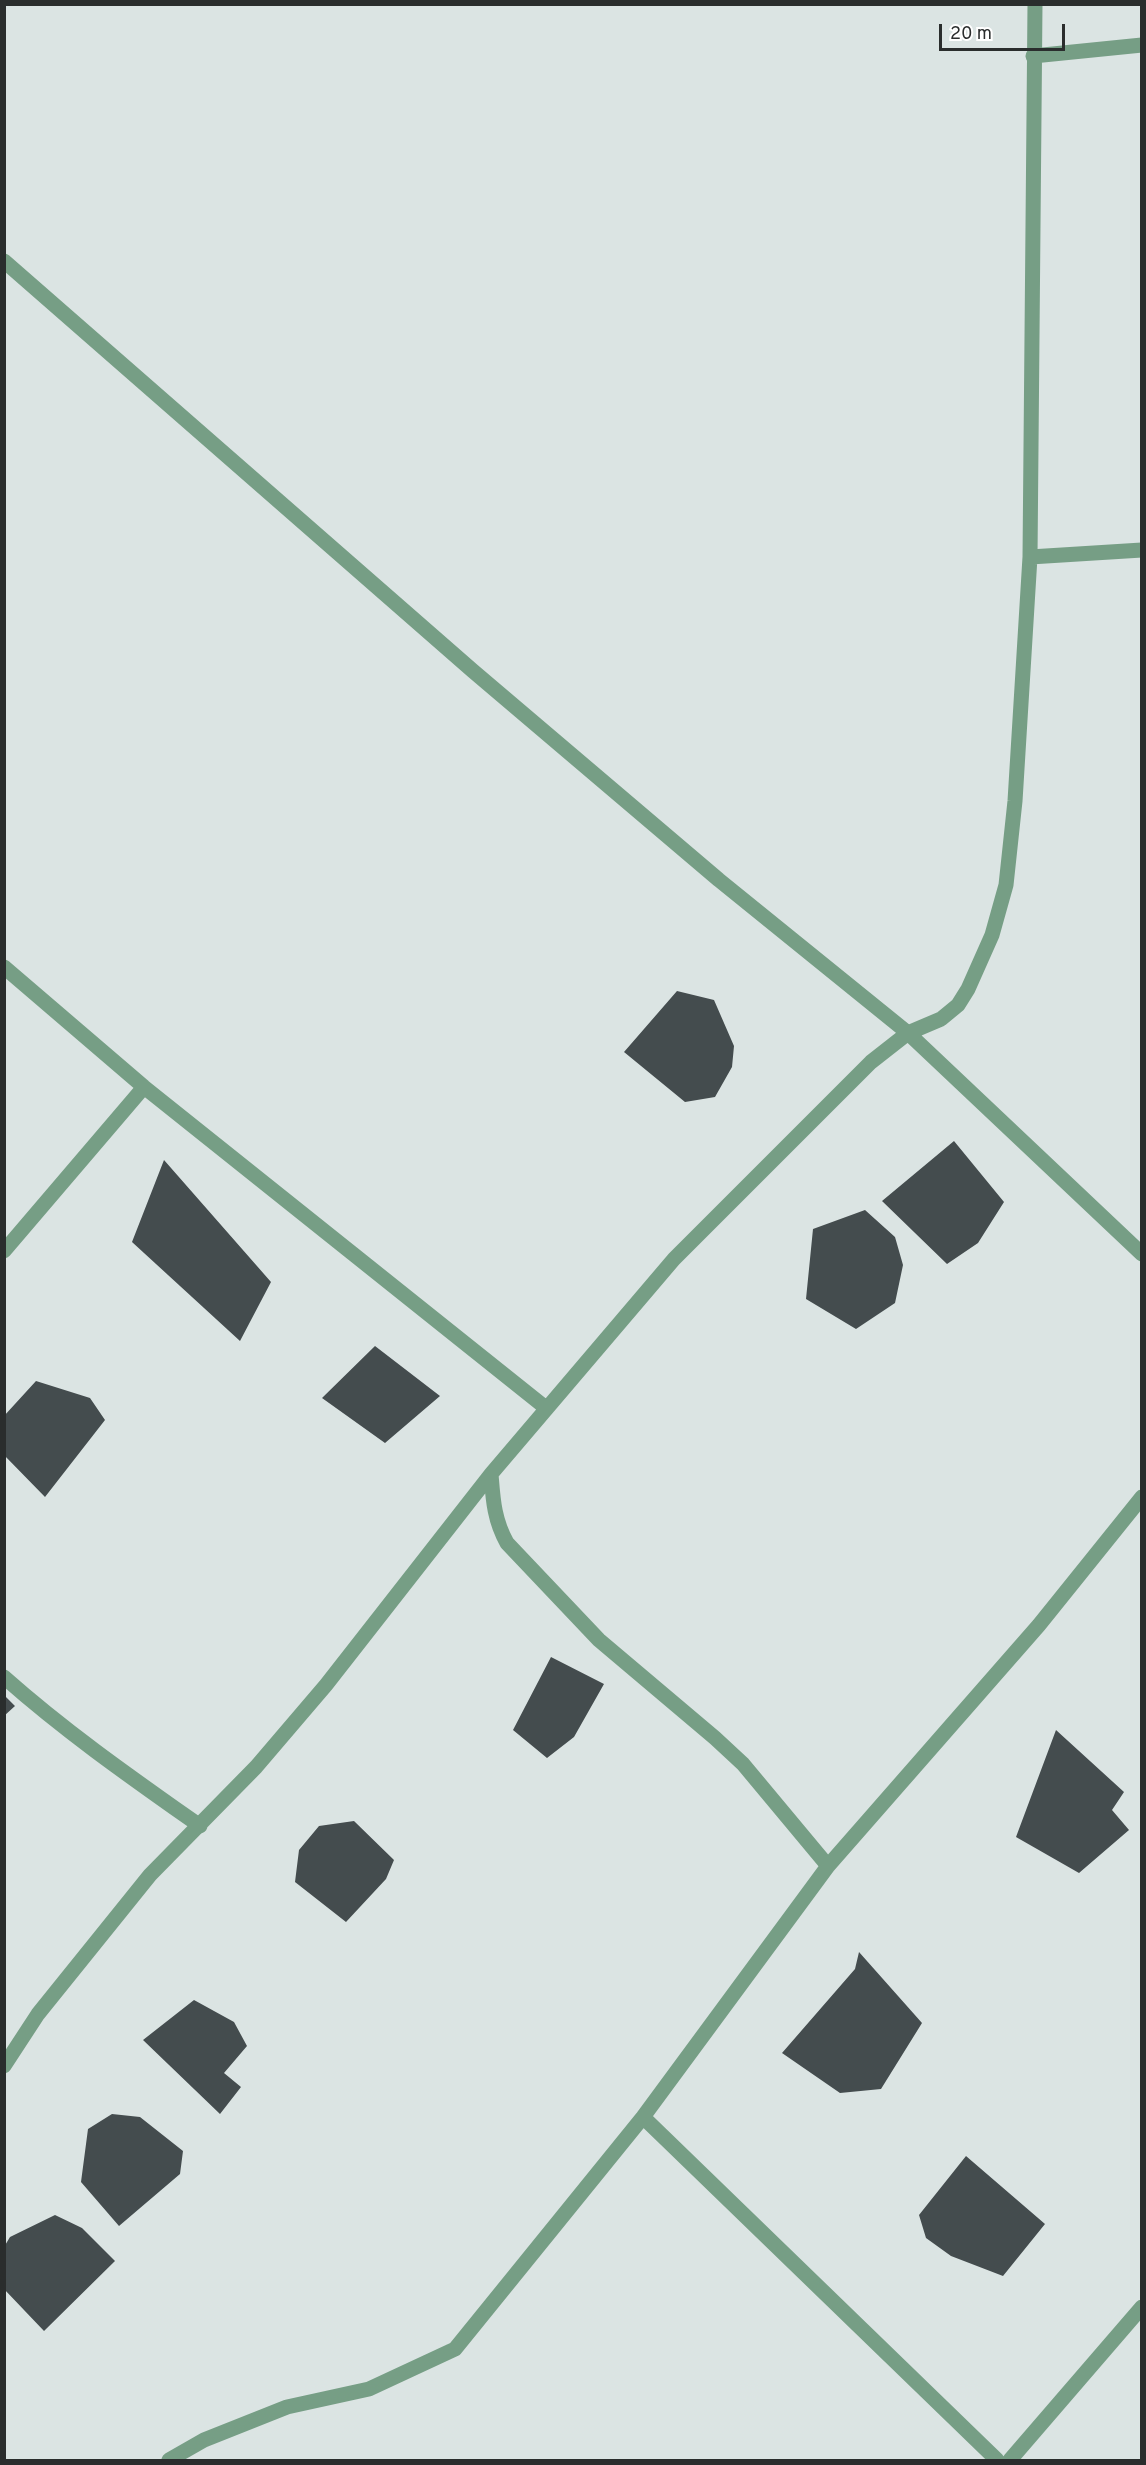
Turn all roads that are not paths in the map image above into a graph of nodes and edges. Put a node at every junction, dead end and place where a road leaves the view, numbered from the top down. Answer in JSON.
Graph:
{"nodes":[{"id":1,"x":1035,"y":4,"type":"edge"},
{"id":2,"x":1142,"y":45,"type":"edge"},
{"id":3,"x":1033,"y":56,"type":"junction"},
{"id":4,"x":6,"y":264,"type":"edge"},
{"id":5,"x":1142,"y":550,"type":"edge"},
{"id":6,"x":1030,"y":557,"type":"junction"},
{"id":7,"x":4,"y":967,"type":"edge"},
{"id":8,"x":908,"y":1033,"type":"junction"},
{"id":9,"x":144,"y":1088,"type":"junction"},
{"id":10,"x":4,"y":1251,"type":"edge"},
{"id":11,"x":1142,"y":1254,"type":"edge"},
{"id":12,"x":546,"y":1408,"type":"junction"},
{"id":13,"x":491,"y":1474,"type":"junction"},
{"id":14,"x":1142,"y":1497,"type":"edge"},
{"id":15,"x":4,"y":1677,"type":"edge"},
{"id":16,"x":200,"y":1826,"type":"junction"},
{"id":17,"x":828,"y":1866,"type":"junction"},
{"id":18,"x":4,"y":2066,"type":"edge"},
{"id":19,"x":643,"y":2117,"type":"junction"},
{"id":20,"x":1142,"y":2307,"type":"edge"},
{"id":21,"x":169,"y":2460,"type":"edge"},
{"id":22,"x":997,"y":2460,"type":"edge"},
{"id":23,"x":1010,"y":2460,"type":"edge"}],
"edges":[{"from":1,"to":3,"type":"street"},
{"from":2,"to":3,"type":"street"},
{"from":3,"to":6,"type":"street"},
{"from":4,"to":8,"type":"street"},
{"from":5,"to":6,"type":"street"},
{"from":6,"to":8,"type":"street"},
{"from":7,"to":9,"type":"street"},
{"from":8,"to":11,"type":"street"},
{"from":8,"to":12,"type":"street"},
{"from":9,"to":10,"type":"street"},
{"from":9,"to":12,"type":"street"},
{"from":12,"to":13,"type":"street"},
{"from":13,"to":16,"type":"street"},
{"from":13,"to":17,"type":"street"},
{"from":14,"to":17,"type":"street"},
{"from":15,"to":16,"type":"street"},
{"from":16,"to":18,"type":"street"},
{"from":17,"to":19,"type":"street"},
{"from":19,"to":21,"type":"street"},
{"from":19,"to":22,"type":"street"},
{"from":20,"to":23,"type":"street"}]}
